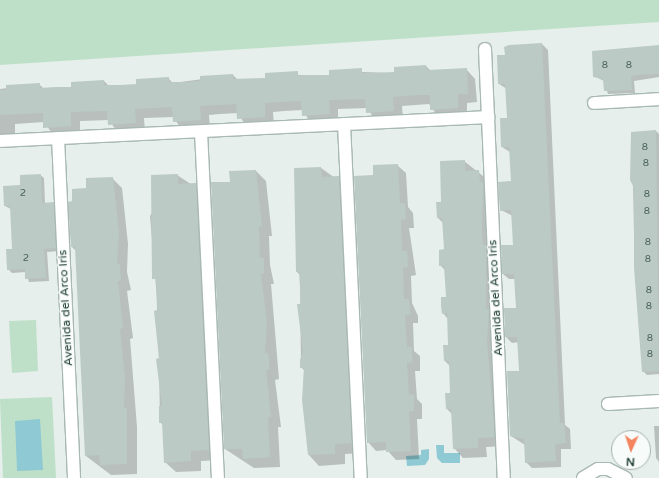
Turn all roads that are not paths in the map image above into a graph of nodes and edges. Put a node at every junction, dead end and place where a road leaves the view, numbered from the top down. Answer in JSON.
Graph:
{"nodes":[{"id":1,"x":484,"y":49,"type":"dead end"},
{"id":2,"x":659,"y":99,"type":"edge"},
{"id":3,"x":594,"y":103,"type":"dead end"},
{"id":4,"x":488,"y":117,"type":"junction"},
{"id":5,"x":344,"y":124,"type":"junction"},
{"id":6,"x":201,"y":132,"type":"junction"},
{"id":7,"x":58,"y":138,"type":"junction"},
{"id":8,"x":0,"y":141,"type":"edge"},
{"id":9,"x":659,"y":402,"type":"edge"},
{"id":10,"x":608,"y":404,"type":"dead end"},
{"id":11,"x":74,"y":478,"type":"edge"},
{"id":12,"x":218,"y":478,"type":"edge"},
{"id":13,"x":361,"y":478,"type":"edge"},
{"id":14,"x":504,"y":478,"type":"edge"},
{"id":15,"x":582,"y":478,"type":"edge"},
{"id":16,"x":626,"y":478,"type":"edge"}],
"edges":[{"from":1,"to":4,"type":"street","name":"Avenida del Arco Iris"},
{"from":2,"to":3,"type":"street"},
{"from":4,"to":5,"type":"street"},
{"from":4,"to":14,"type":"street","name":"Avenida del Arco Iris"},
{"from":5,"to":6,"type":"street"},
{"from":5,"to":13,"type":"street"},
{"from":6,"to":7,"type":"street"},
{"from":6,"to":12,"type":"street"},
{"from":7,"to":8,"type":"street"},
{"from":7,"to":11,"type":"street","name":"Avenida del Arco Iris"},
{"from":9,"to":10,"type":"street"},
{"from":15,"to":16,"type":"street"}]}
